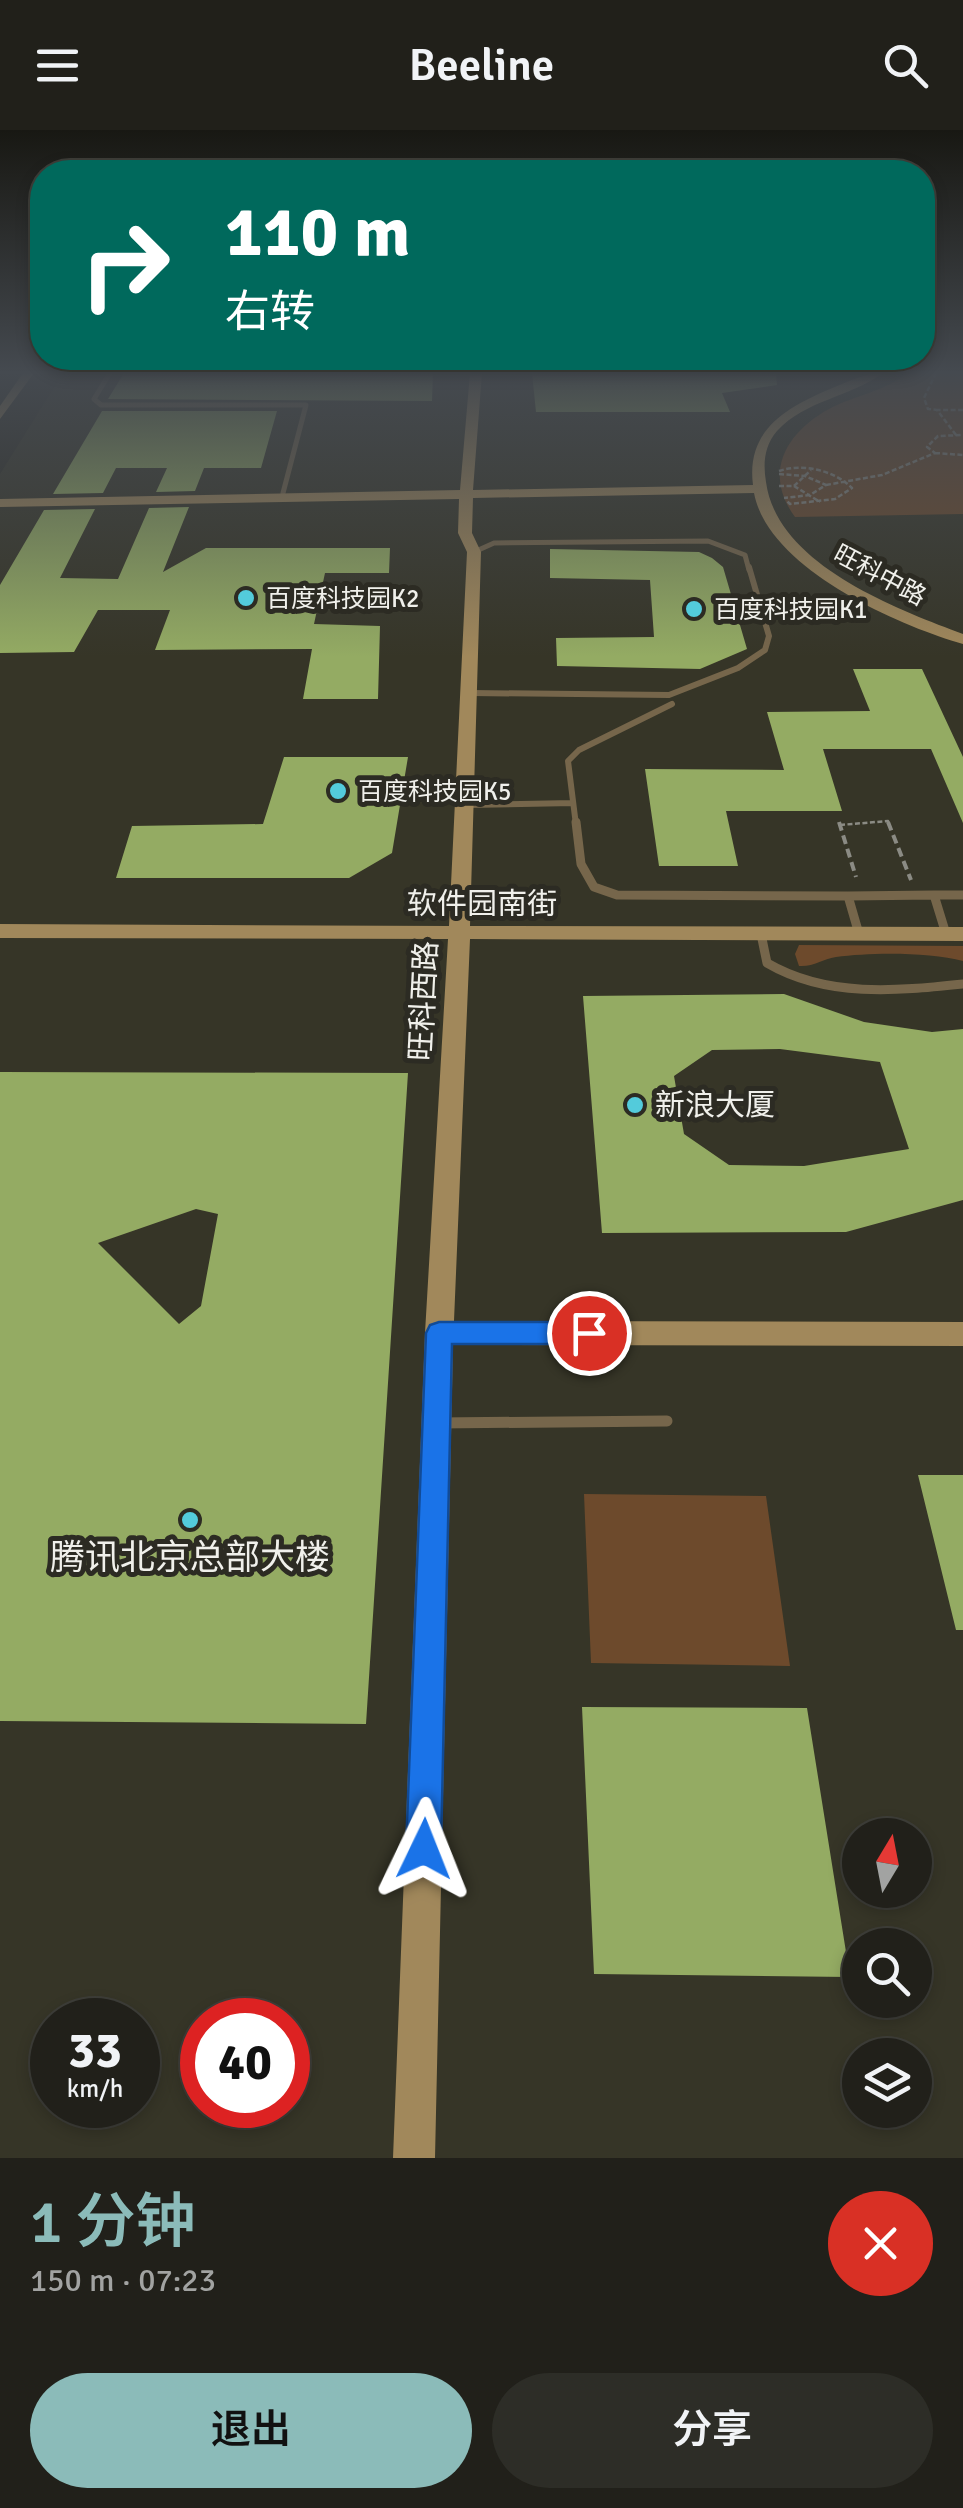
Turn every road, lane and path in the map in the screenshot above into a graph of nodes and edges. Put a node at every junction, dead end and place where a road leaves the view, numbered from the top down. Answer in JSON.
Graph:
{"nodes":[{"id":1,"x":290,"y":468,"type":"edge"},
{"id":2,"x":478,"y":468,"type":"edge"},
{"id":3,"x":757,"y":468,"type":"edge"},
{"id":4,"x":907,"y":468,"type":"edge"},
{"id":5,"x":811,"y":470,"type":"junction"},
{"id":6,"x":774,"y":472,"type":"dead end"},
{"id":7,"x":783,"y":472,"type":"junction"},
{"id":8,"x":804,"y":476,"type":"junction"},
{"id":9,"x":850,"y":482,"type":"junction"},
{"id":10,"x":826,"y":485,"type":"junction"},
{"id":11,"x":756,"y":486,"type":"junction"},
{"id":12,"x":775,"y":486,"type":"dead end"},
{"id":13,"x":794,"y":486,"type":"junction"},
{"id":14,"x":283,"y":493,"type":"junction"},
{"id":15,"x":476,"y":495,"type":"junction"},
{"id":16,"x":810,"y":495,"type":"junction"},
{"id":17,"x":0,"y":500,"type":"edge"},
{"id":18,"x":820,"y":502,"type":"junction"},
{"id":19,"x":478,"y":543,"type":"junction"},
{"id":20,"x":963,"y":639,"type":"edge"},
{"id":21,"x":471,"y":693,"type":"junction"},
{"id":22,"x":672,"y":704,"type":"dead end"},
{"id":23,"x":573,"y":803,"type":"junction"},
{"id":24,"x":466,"y":805,"type":"junction"},
{"id":25,"x":918,"y":895,"type":"junction"},
{"id":26,"x":934,"y":895,"type":"junction"},
{"id":27,"x":963,"y":895,"type":"edge"},
{"id":28,"x":848,"y":896,"type":"junction"},
{"id":29,"x":862,"y":896,"type":"junction"},
{"id":30,"x":0,"y":931,"type":"edge"},
{"id":31,"x":456,"y":934,"type":"junction"},
{"id":32,"x":761,"y":934,"type":"junction"},
{"id":33,"x":858,"y":934,"type":"junction"},
{"id":34,"x":955,"y":934,"type":"edge"},
{"id":35,"x":963,"y":984,"type":"edge"},
{"id":36,"x":439,"y":1333,"type":"junction"},
{"id":37,"x":963,"y":1334,"type":"edge"},
{"id":38,"x":667,"y":1421,"type":"dead end"},
{"id":39,"x":436,"y":1423,"type":"junction"},
{"id":40,"x":414,"y":2158,"type":"edge"}],
"edges":[{"from":1,"to":14,"type":"lane"},
{"from":2,"to":15,"type":"street","name":"旺科西路"},
{"from":3,"to":11,"type":"street"},
{"from":4,"to":9,"type":"path"},
{"from":5,"to":7,"type":"path"},
{"from":5,"to":8,"type":"path"},
{"from":5,"to":9,"type":"path"},
{"from":6,"to":7,"type":"path"},
{"from":7,"to":8,"type":"path"},
{"from":8,"to":10,"type":"path"},
{"from":8,"to":13,"type":"path"},
{"from":9,"to":10,"type":"path"},
{"from":9,"to":18,"type":"path"},
{"from":10,"to":16,"type":"path"},
{"from":11,"to":15,"type":"street"},
{"from":11,"to":20,"type":"street","name":"旺科中路"},
{"from":12,"to":13,"type":"path"},
{"from":13,"to":16,"type":"path"},
{"from":14,"to":15,"type":"street"},
{"from":14,"to":17,"type":"street"},
{"from":15,"to":17,"type":"street"},
{"from":15,"to":19,"type":"street","name":"旺科西路"},
{"from":16,"to":18,"type":"path"},
{"from":16,"to":18,"type":"path"},
{"from":19,"to":21,"type":"street","name":"旺科西路"},
{"from":19,"to":21,"type":"lane"},
{"from":21,"to":24,"type":"street","name":"旺科西路"},
{"from":22,"to":23,"type":"lane"},
{"from":23,"to":24,"type":"lane"},
{"from":23,"to":28,"type":"lane"},
{"from":24,"to":31,"type":"street","name":"旺科西路"},
{"from":25,"to":26,"type":"lane"},
{"from":25,"to":29,"type":"lane"},
{"from":25,"to":29,"type":"path"},
{"from":26,"to":27,"type":"lane"},
{"from":26,"to":34,"type":"lane"},
{"from":28,"to":29,"type":"lane"},
{"from":28,"to":33,"type":"lane"},
{"from":30,"to":31,"type":"street","name":"软件园南街"},
{"from":31,"to":32,"type":"street","name":"软件园南街"},
{"from":31,"to":36,"type":"street","name":"旺科西路"},
{"from":32,"to":33,"type":"street","name":"软件园南街"},
{"from":32,"to":35,"type":"lane"},
{"from":33,"to":34,"type":"street","name":"软件园南街"},
{"from":36,"to":37,"type":"street"},
{"from":36,"to":39,"type":"street","name":"旺科西路"},
{"from":38,"to":39,"type":"lane"},
{"from":39,"to":40,"type":"street","name":"旺科西路"}]}
